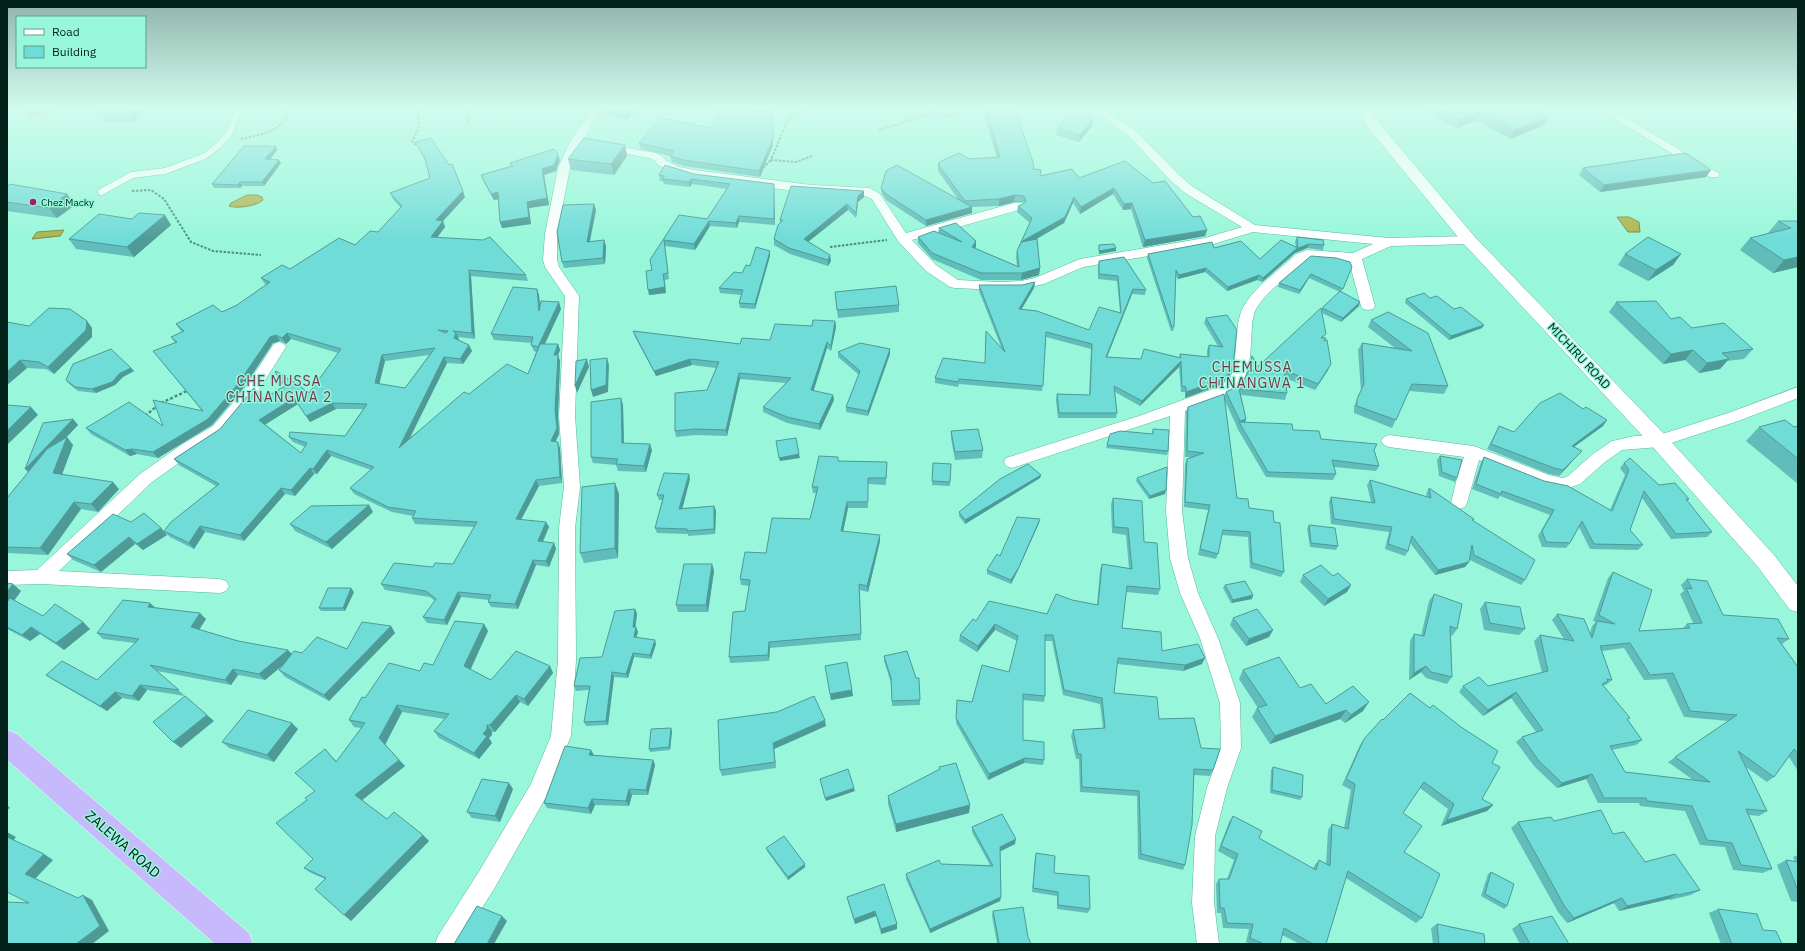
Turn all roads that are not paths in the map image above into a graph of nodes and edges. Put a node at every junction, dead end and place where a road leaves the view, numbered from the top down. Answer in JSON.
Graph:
{"nodes":[{"id":1,"x":211,"y":151,"type":"edge"},
{"id":2,"x":572,"y":151,"type":"edge"},
{"id":3,"x":631,"y":151,"type":"edge"},
{"id":4,"x":1150,"y":151,"type":"edge"},
{"id":5,"x":1395,"y":151,"type":"edge"},
{"id":6,"x":1677,"y":151,"type":"edge"},
{"id":7,"x":1714,"y":174,"type":"dead end"},
{"id":8,"x":101,"y":192,"type":"road end"},
{"id":9,"x":1018,"y":206,"type":"edge"},
{"id":10,"x":1252,"y":228,"type":"junction"},
{"id":11,"x":903,"y":238,"type":"junction"},
{"id":12,"x":1469,"y":240,"type":"junction"},
{"id":13,"x":1389,"y":242,"type":"junction"},
{"id":14,"x":1355,"y":257,"type":"junction"},
{"id":15,"x":1368,"y":306,"type":"dead end"},
{"id":16,"x":279,"y":347,"type":"dead end"},
{"id":17,"x":1798,"y":392,"type":"edge"},
{"id":18,"x":1178,"y":408,"type":"junction"},
{"id":19,"x":1389,"y":441,"type":"dead end"},
{"id":20,"x":1659,"y":441,"type":"junction"},
{"id":21,"x":1474,"y":452,"type":"junction"},
{"id":22,"x":1012,"y":462,"type":"dead end"},
{"id":23,"x":1459,"y":503,"type":"dead end"},
{"id":24,"x":41,"y":577,"type":"junction"},
{"id":25,"x":7,"y":578,"type":"edge"},
{"id":26,"x":220,"y":586,"type":"dead end"},
{"id":27,"x":1798,"y":603,"type":"edge"},
{"id":28,"x":7,"y":743,"type":"edge"},
{"id":29,"x":238,"y":944,"type":"edge"},
{"id":30,"x":446,"y":944,"type":"edge"},
{"id":31,"x":1208,"y":944,"type":"edge"}],
"edges":[{"from":1,"to":8,"type":"lane"},
{"from":2,"to":30,"type":"street"},
{"from":3,"to":11,"type":"street"},
{"from":4,"to":10,"type":"street"},
{"from":5,"to":12,"type":"street","name":"MICHIRU ROAD"},
{"from":6,"to":7,"type":"street"},
{"from":9,"to":11,"type":"street"},
{"from":10,"to":11,"type":"street"},
{"from":10,"to":13,"type":"street"},
{"from":12,"to":13,"type":"street"},
{"from":12,"to":20,"type":"street","name":"MICHIRU ROAD"},
{"from":13,"to":14,"type":"street"},
{"from":14,"to":15,"type":"street"},
{"from":14,"to":18,"type":"street"},
{"from":16,"to":24,"type":"street"},
{"from":17,"to":20,"type":"street"},
{"from":18,"to":22,"type":"street"},
{"from":18,"to":31,"type":"street"},
{"from":19,"to":21,"type":"street"},
{"from":20,"to":21,"type":"street"},
{"from":20,"to":27,"type":"street","name":"MICHIRU ROAD"},
{"from":21,"to":23,"type":"street"},
{"from":24,"to":25,"type":"street"},
{"from":24,"to":26,"type":"street"},
{"from":28,"to":29,"type":"highway","name":"ZALEWA ROAD"}]}
